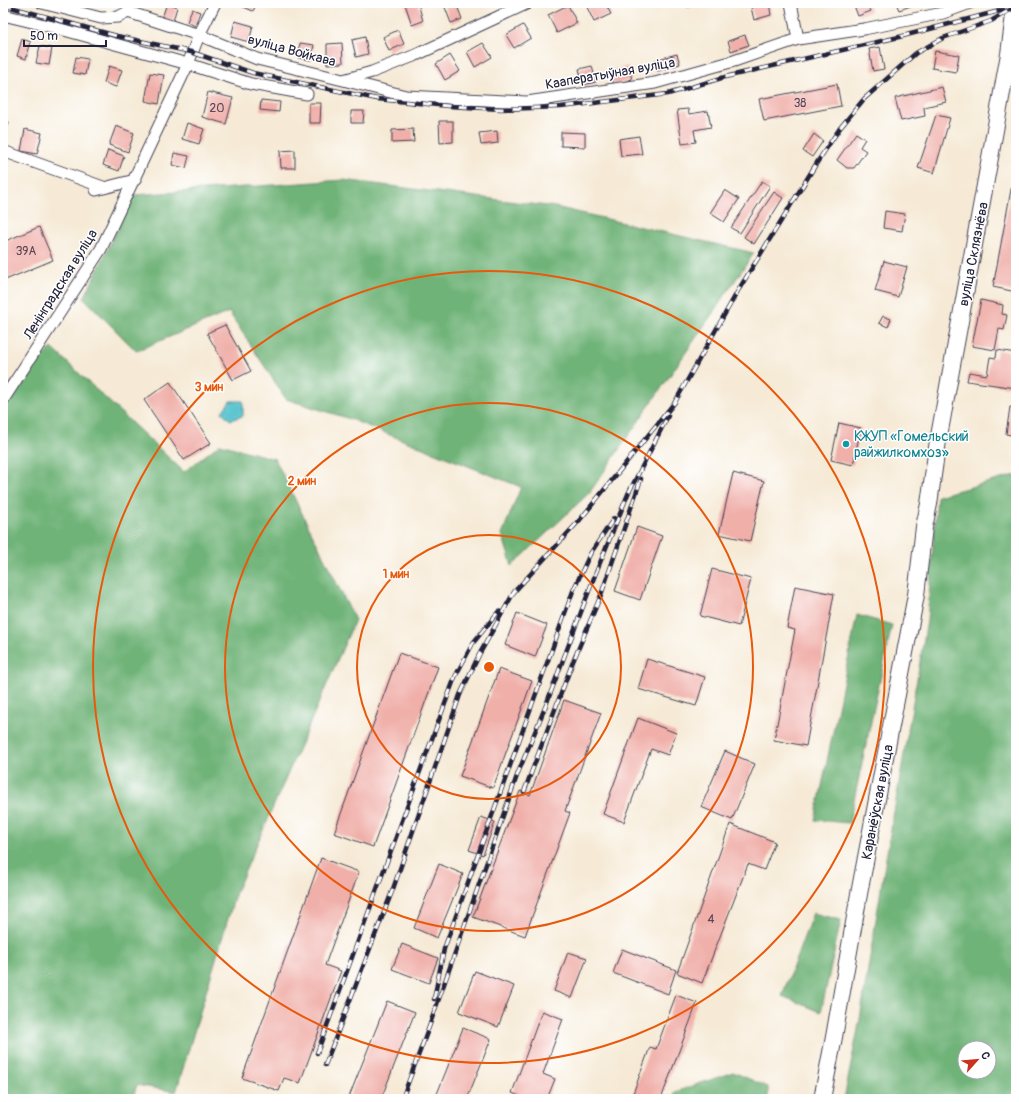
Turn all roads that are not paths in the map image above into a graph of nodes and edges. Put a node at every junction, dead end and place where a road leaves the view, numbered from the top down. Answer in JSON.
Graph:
{"nodes":[{"id":1,"x":42,"y":3,"type":"edge"},
{"id":2,"x":215,"y":3,"type":"edge"},
{"id":3,"x":528,"y":3,"type":"edge"},
{"id":4,"x":791,"y":3,"type":"edge"},
{"id":5,"x":970,"y":3,"type":"edge"},
{"id":6,"x":1014,"y":3,"type":"edge"},
{"id":7,"x":126,"y":7,"type":"edge"},
{"id":8,"x":3,"y":15,"type":"edge"},
{"id":9,"x":199,"y":35,"type":"junction"},
{"id":10,"x":798,"y":39,"type":"junction"},
{"id":11,"x":188,"y":64,"type":"junction"},
{"id":12,"x":343,"y":80,"type":"junction"},
{"id":13,"x":307,"y":94,"type":"dead end"},
{"id":14,"x":3,"y":151,"type":"edge"},
{"id":15,"x":135,"y":180,"type":"junction"},
{"id":16,"x":3,"y":400,"type":"edge"},
{"id":17,"x":929,"y":504,"type":"joint"},
{"id":18,"x":822,"y":1099,"type":"edge"}],
"edges":[{"from":1,"to":7,"type":"street","name":"вуліца Войкава"},
{"from":2,"to":9,"type":"street","name":"Ленінградская вуліца"},
{"from":3,"to":12,"type":"street","name":"вуліца Войкава"},
{"from":4,"to":10,"type":"street"},
{"from":5,"to":10,"type":"street","name":"Кааператыўная вуліца"},
{"from":6,"to":17,"type":"main road","name":"вуліца Склязнёва"},
{"from":7,"to":9,"type":"street","name":"вуліца Войкава"},
{"from":8,"to":11,"type":"street"},
{"from":9,"to":11,"type":"street","name":"Ленінградская вуліца"},
{"from":9,"to":12,"type":"street","name":"вуліца Войкава"},
{"from":10,"to":12,"type":"street","name":"Кааператыўная вуліца"},
{"from":11,"to":13,"type":"street"},
{"from":11,"to":15,"type":"street","name":"Ленінградская вуліца"},
{"from":14,"to":15,"type":"street"},
{"from":15,"to":16,"type":"street","name":"Ленінградская вуліца"},
{"from":17,"to":18,"type":"main road","name":"Каранёўская вуліца"}]}
